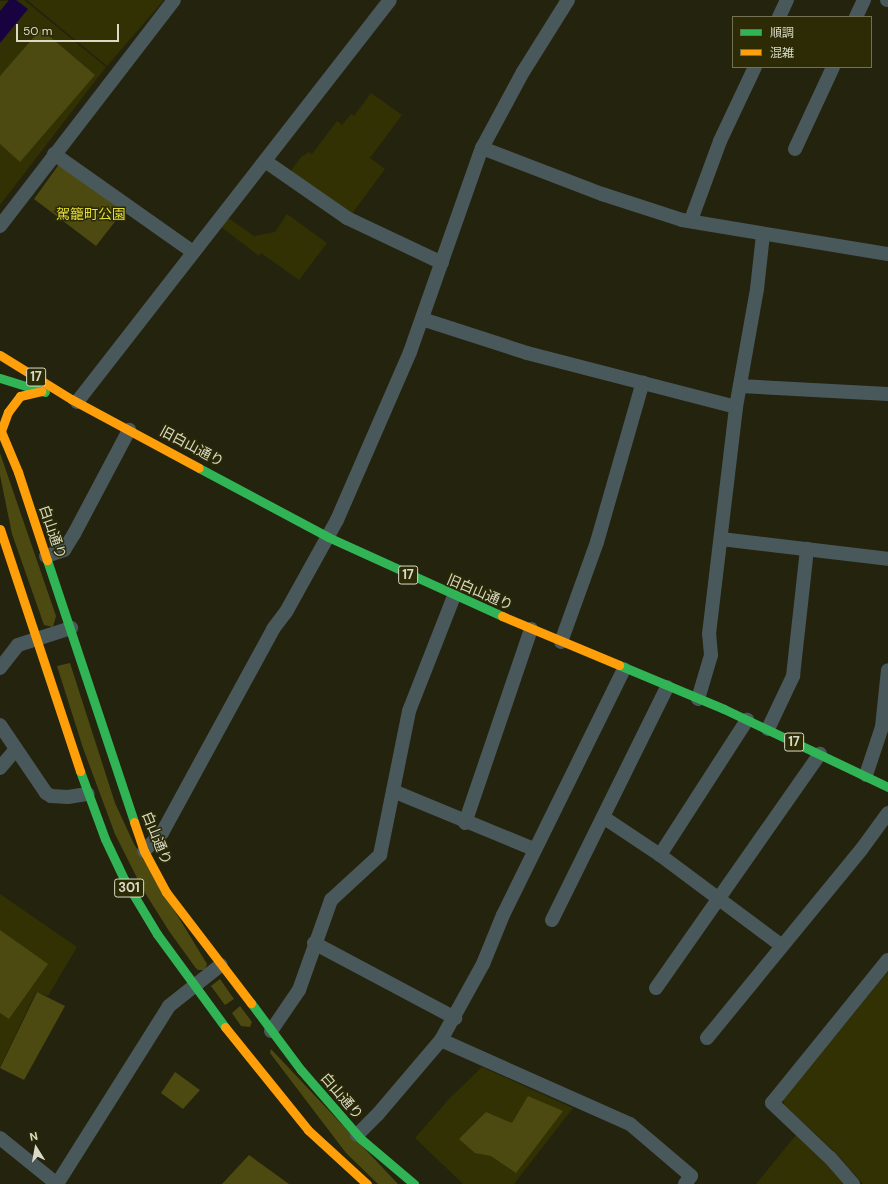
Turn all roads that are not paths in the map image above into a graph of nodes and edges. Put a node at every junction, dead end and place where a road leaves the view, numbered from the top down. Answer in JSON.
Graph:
{"nodes":[{"id":1,"x":174,"y":0,"type":"edge"},
{"id":2,"x":390,"y":0,"type":"edge"},
{"id":3,"x":568,"y":0,"type":"edge"},
{"id":4,"x":787,"y":0,"type":"edge"},
{"id":5,"x":864,"y":0,"type":"edge"},
{"id":6,"x":779,"y":16,"type":"edge"},
{"id":7,"x":856,"y":16,"type":"edge"},
{"id":8,"x":755,"y":68,"type":"edge"},
{"id":9,"x":833,"y":68,"type":"edge"},
{"id":10,"x":482,"y":148,"type":"junction"},
{"id":11,"x":795,"y":149,"type":"dead end"},
{"id":12,"x":54,"y":154,"type":"junction"},
{"id":13,"x":265,"y":161,"type":"junction"},
{"id":14,"x":691,"y":220,"type":"junction"},
{"id":15,"x":0,"y":226,"type":"edge"},
{"id":16,"x":763,"y":235,"type":"junction"},
{"id":17,"x":193,"y":252,"type":"junction"},
{"id":18,"x":888,"y":254,"type":"edge"},
{"id":19,"x":442,"y":263,"type":"junction"},
{"id":20,"x":422,"y":319,"type":"junction"},
{"id":21,"x":0,"y":355,"type":"edge"},
{"id":22,"x":0,"y":378,"type":"edge"},
{"id":23,"x":643,"y":382,"type":"junction"},
{"id":24,"x":740,"y":386,"type":"junction"},
{"id":25,"x":41,"y":391,"type":"junction"},
{"id":26,"x":888,"y":394,"type":"edge"},
{"id":27,"x":74,"y":401,"type":"junction"},
{"id":28,"x":736,"y":407,"type":"junction"},
{"id":29,"x":1,"y":430,"type":"edge"},
{"id":30,"x":129,"y":430,"type":"junction"},
{"id":31,"x":1,"y":535,"type":"edge"},
{"id":32,"x":328,"y":537,"type":"junction"},
{"id":33,"x":720,"y":539,"type":"junction"},
{"id":34,"x":807,"y":549,"type":"junction"},
{"id":35,"x":46,"y":556,"type":"junction"},
{"id":36,"x":888,"y":559,"type":"edge"},
{"id":37,"x":454,"y":596,"type":"junction"},
{"id":38,"x":71,"y":628,"type":"junction"},
{"id":39,"x":531,"y":629,"type":"junction"},
{"id":40,"x":37,"y":639,"type":"junction"},
{"id":41,"x":561,"y":642,"type":"junction"},
{"id":42,"x":0,"y":668,"type":"edge"},
{"id":43,"x":624,"y":669,"type":"junction"},
{"id":44,"x":888,"y":670,"type":"edge"},
{"id":45,"x":667,"y":687,"type":"junction"},
{"id":46,"x":698,"y":699,"type":"junction"},
{"id":47,"x":747,"y":720,"type":"junction"},
{"id":48,"x":0,"y":725,"type":"edge"},
{"id":49,"x":768,"y":729,"type":"junction"},
{"id":50,"x":15,"y":750,"type":"junction"},
{"id":51,"x":820,"y":754,"type":"junction"},
{"id":52,"x":0,"y":768,"type":"edge"},
{"id":53,"x":866,"y":775,"type":"junction"},
{"id":54,"x":888,"y":787,"type":"edge"},
{"id":55,"x":393,"y":791,"type":"junction"},
{"id":56,"x":88,"y":794,"type":"junction"},
{"id":57,"x":888,"y":813,"type":"edge"},
{"id":58,"x":603,"y":817,"type":"junction"},
{"id":59,"x":465,"y":823,"type":"junction"},
{"id":60,"x":144,"y":850,"type":"junction"},
{"id":61,"x":534,"y":850,"type":"junction"},
{"id":62,"x":660,"y":855,"type":"junction"},
{"id":63,"x":720,"y":900,"type":"junction"},
{"id":64,"x":552,"y":920,"type":"dead end"},
{"id":65,"x":314,"y":943,"type":"junction"},
{"id":66,"x":782,"y":946,"type":"junction"},
{"id":67,"x":888,"y":960,"type":"edge"},
{"id":68,"x":221,"y":965,"type":"junction"},
{"id":69,"x":193,"y":984,"type":"junction"},
{"id":70,"x":656,"y":988,"type":"dead end"},
{"id":71,"x":455,"y":1018,"type":"junction"},
{"id":72,"x":268,"y":1034,"type":"junction"},
{"id":73,"x":706,"y":1038,"type":"dead end"},
{"id":74,"x":441,"y":1040,"type":"junction"},
{"id":75,"x":304,"y":1108,"type":"dead end"},
{"id":76,"x":357,"y":1134,"type":"junction"},
{"id":77,"x":0,"y":1138,"type":"edge"},
{"id":78,"x":323,"y":1144,"type":"junction"},
{"id":79,"x":57,"y":1184,"type":"edge"},
{"id":80,"x":367,"y":1184,"type":"edge"},
{"id":81,"x":414,"y":1184,"type":"edge"},
{"id":82,"x":685,"y":1184,"type":"edge"},
{"id":83,"x":852,"y":1184,"type":"edge"}],
"edges":[{"from":1,"to":12,"type":"street"},
{"from":2,"to":13,"type":"street"},
{"from":3,"to":10,"type":"street"},
{"from":4,"to":6,"type":"street"},
{"from":5,"to":7,"type":"street"},
{"from":8,"to":14,"type":"street"},
{"from":9,"to":11,"type":"street"},
{"from":10,"to":14,"type":"street"},
{"from":10,"to":19,"type":"street"},
{"from":12,"to":15,"type":"street"},
{"from":12,"to":17,"type":"street"},
{"from":13,"to":17,"type":"street"},
{"from":13,"to":19,"type":"street"},
{"from":14,"to":16,"type":"street"},
{"from":16,"to":18,"type":"street"},
{"from":16,"to":24,"type":"street"},
{"from":17,"to":27,"type":"street"},
{"from":19,"to":20,"type":"street"},
{"from":20,"to":23,"type":"street"},
{"from":20,"to":32,"type":"street"},
{"from":21,"to":27,"type":"main road","number":"17"},
{"from":22,"to":25,"type":"main road","number":"17"},
{"from":23,"to":28,"type":"street"},
{"from":23,"to":41,"type":"street"},
{"from":24,"to":26,"type":"street"},
{"from":24,"to":28,"type":"street"},
{"from":25,"to":27,"type":"main road","number":"17"},
{"from":25,"to":29,"type":"main road","number":"17"},
{"from":27,"to":30,"type":"main road","name":"旧白山通り","number":"17"},
{"from":28,"to":33,"type":"street"},
{"from":29,"to":35,"type":"main road","name":"白山通り","number":"301"},
{"from":30,"to":32,"type":"main road","name":"旧白山通り","number":"17"},
{"from":30,"to":35,"type":"street"},
{"from":31,"to":40,"type":"main road","number":"301"},
{"from":32,"to":37,"type":"main road","name":"旧白山通り","number":"17"},
{"from":32,"to":60,"type":"street"},
{"from":33,"to":34,"type":"street"},
{"from":33,"to":46,"type":"street"},
{"from":34,"to":36,"type":"street"},
{"from":34,"to":49,"type":"street"},
{"from":35,"to":38,"type":"main road","name":"白山通り","number":"301"},
{"from":37,"to":39,"type":"main road","name":"旧白山通り","number":"17"},
{"from":37,"to":55,"type":"street"},
{"from":38,"to":40,"type":"street"},
{"from":38,"to":60,"type":"main road","name":"白山通り","number":"301"},
{"from":39,"to":41,"type":"main road","name":"旧白山通り","number":"17"},
{"from":39,"to":59,"type":"street"},
{"from":40,"to":42,"type":"street"},
{"from":40,"to":56,"type":"main road","number":"301"},
{"from":41,"to":43,"type":"main road","name":"旧白山通り","number":"17"},
{"from":43,"to":45,"type":"main road","name":"旧白山通り","number":"17"},
{"from":43,"to":61,"type":"street"},
{"from":44,"to":53,"type":"street"},
{"from":45,"to":46,"type":"main road","name":"旧白山通り","number":"17"},
{"from":45,"to":58,"type":"street"},
{"from":46,"to":47,"type":"main road","name":"旧白山通り","number":"17"},
{"from":47,"to":49,"type":"main road","name":"旧白山通り","number":"17"},
{"from":47,"to":62,"type":"street"},
{"from":48,"to":50,"type":"street"},
{"from":49,"to":51,"type":"main road","name":"旧白山通り","number":"17"},
{"from":50,"to":52,"type":"street"},
{"from":50,"to":56,"type":"street"},
{"from":51,"to":53,"type":"main road","name":"旧白山通り","number":"17"},
{"from":51,"to":63,"type":"street"},
{"from":53,"to":54,"type":"main road","name":"旧白山通り","number":"17"},
{"from":55,"to":59,"type":"street"},
{"from":55,"to":65,"type":"street"},
{"from":56,"to":69,"type":"main road","number":"301"},
{"from":57,"to":66,"type":"street"},
{"from":58,"to":62,"type":"street"},
{"from":58,"to":64,"type":"street"},
{"from":59,"to":61,"type":"street"},
{"from":60,"to":68,"type":"main road","name":"白山通り","number":"301"},
{"from":61,"to":71,"type":"street"},
{"from":62,"to":63,"type":"street"},
{"from":63,"to":66,"type":"street"},
{"from":63,"to":70,"type":"street"},
{"from":65,"to":71,"type":"street"},
{"from":65,"to":72,"type":"street"},
{"from":66,"to":73,"type":"street"},
{"from":67,"to":83,"type":"street"},
{"from":68,"to":69,"type":"street"},
{"from":68,"to":72,"type":"main road","name":"白山通り","number":"301"},
{"from":69,"to":78,"type":"main road","number":"301"},
{"from":69,"to":79,"type":"street"},
{"from":71,"to":74,"type":"street"},
{"from":72,"to":76,"type":"main road","name":"白山通り","number":"301"},
{"from":74,"to":76,"type":"street"},
{"from":74,"to":82,"type":"street"},
{"from":75,"to":78,"type":"main road"},
{"from":76,"to":81,"type":"main road","name":"白山通り","number":"301"},
{"from":77,"to":79,"type":"street"},
{"from":78,"to":80,"type":"main road","number":"301"}]}
